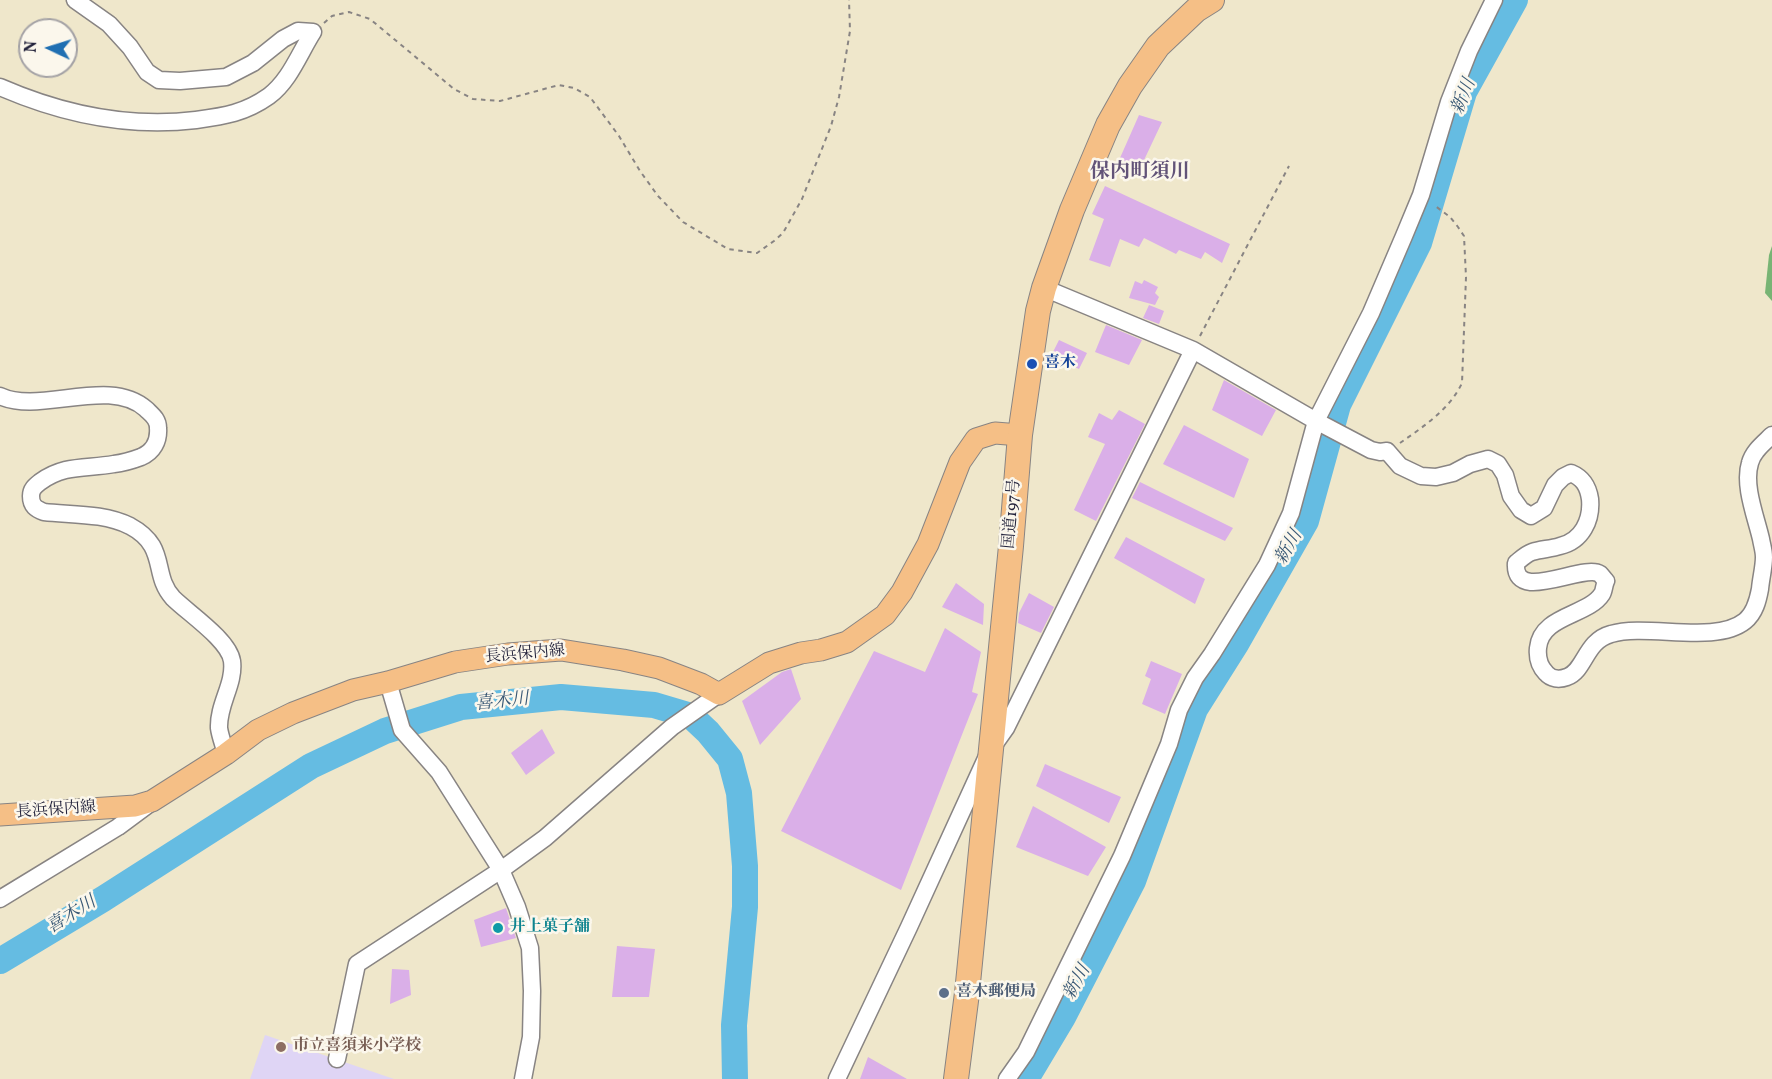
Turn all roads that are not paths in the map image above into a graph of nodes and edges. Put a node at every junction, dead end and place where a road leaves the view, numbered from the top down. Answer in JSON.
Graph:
{"nodes":[{"id":1,"x":75,"y":0,"type":"edge"},
{"id":2,"x":1212,"y":0,"type":"edge"},
{"id":3,"x":1494,"y":0,"type":"edge"},
{"id":4,"x":0,"y":87,"type":"edge"},
{"id":5,"x":1044,"y":288,"type":"junction"},
{"id":6,"x":1193,"y":350,"type":"junction"},
{"id":7,"x":0,"y":396,"type":"edge"},
{"id":8,"x":1316,"y":421,"type":"junction"},
{"id":9,"x":1020,"y":435,"type":"junction"},
{"id":10,"x":1772,"y":435,"type":"edge"},
{"id":11,"x":390,"y":685,"type":"junction"},
{"id":12,"x":716,"y":697,"type":"junction"},
{"id":13,"x":989,"y":752,"type":"junction"},
{"id":14,"x":226,"y":754,"type":"junction"},
{"id":15,"x":152,"y":801,"type":"junction"},
{"id":16,"x":0,"y":815,"type":"edge"},
{"id":17,"x":501,"y":870,"type":"junction"},
{"id":18,"x":0,"y":899,"type":"edge"},
{"id":19,"x":337,"y":1059,"type":"dead end"},
{"id":20,"x":523,"y":1079,"type":"edge"},
{"id":21,"x":837,"y":1079,"type":"edge"},
{"id":22,"x":956,"y":1079,"type":"edge"},
{"id":23,"x":1007,"y":1079,"type":"edge"}],
"edges":[{"from":1,"to":4,"type":"street"},
{"from":2,"to":5,"type":"highway","name":"国道197号"},
{"from":3,"to":8,"type":"street"},
{"from":5,"to":6,"type":"street"},
{"from":5,"to":9,"type":"highway","name":"国道197号"},
{"from":6,"to":8,"type":"street"},
{"from":6,"to":13,"type":"street"},
{"from":7,"to":14,"type":"street"},
{"from":8,"to":10,"type":"street"},
{"from":8,"to":23,"type":"street"},
{"from":9,"to":12,"type":"main road"},
{"from":9,"to":13,"type":"highway","name":"国道197号"},
{"from":11,"to":12,"type":"main road","name":"長浜保内線"},
{"from":11,"to":14,"type":"main road","name":"長浜保内線"},
{"from":11,"to":17,"type":"street"},
{"from":12,"to":17,"type":"street"},
{"from":13,"to":21,"type":"street"},
{"from":13,"to":22,"type":"highway","name":"国道197号"},
{"from":14,"to":15,"type":"main road","name":"長浜保内線"},
{"from":15,"to":16,"type":"main road","name":"長浜保内線"},
{"from":15,"to":18,"type":"street"},
{"from":17,"to":19,"type":"street"},
{"from":17,"to":20,"type":"street"}]}
